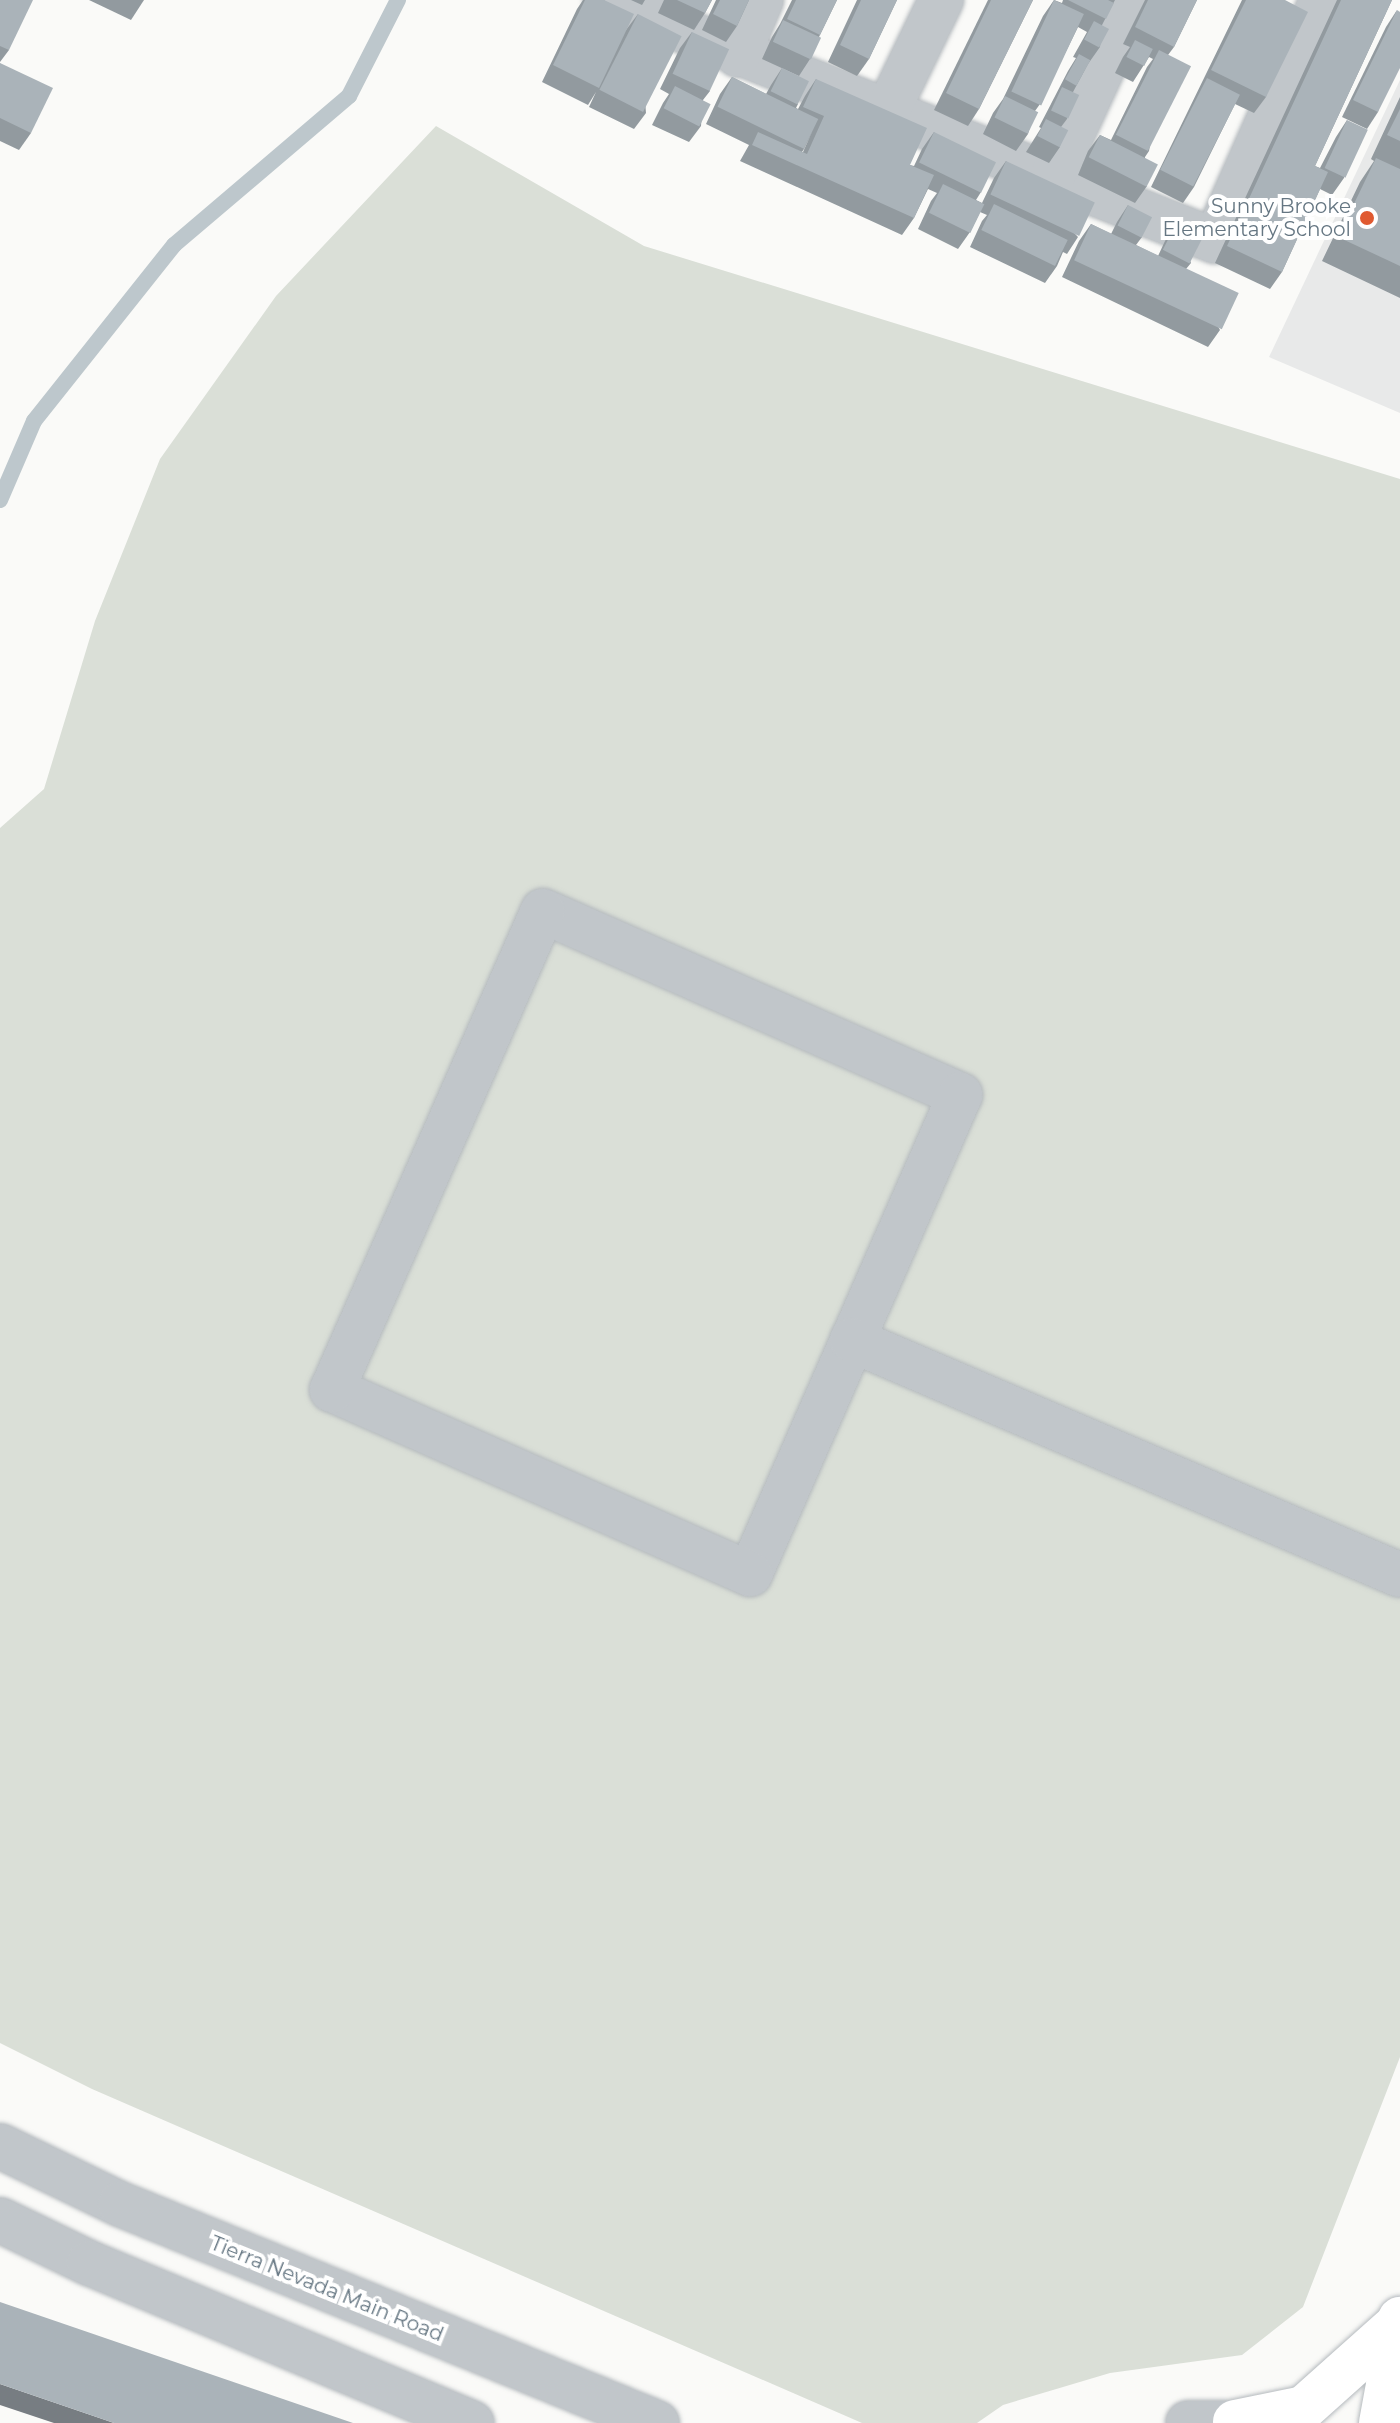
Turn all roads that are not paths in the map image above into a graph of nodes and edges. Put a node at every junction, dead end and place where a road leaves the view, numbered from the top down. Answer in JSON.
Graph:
{"nodes":[{"id":1,"x":606,"y":0,"type":"edge"},
{"id":2,"x":761,"y":0,"type":"edge"},
{"id":3,"x":941,"y":0,"type":"edge"},
{"id":4,"x":1134,"y":0,"type":"edge"},
{"id":5,"x":1322,"y":0,"type":"edge"},
{"id":6,"x":738,"y":55,"type":"junction"},
{"id":7,"x":886,"y":114,"type":"junction"},
{"id":8,"x":1052,"y":178,"type":"junction"},
{"id":9,"x":852,"y":1340,"type":"junction"},
{"id":10,"x":1400,"y":1575,"type":"edge"},
{"id":11,"x":0,"y":2146,"type":"edge"},
{"id":12,"x":0,"y":2220,"type":"edge"},
{"id":13,"x":1399,"y":2321,"type":"edge"},
{"id":14,"x":1235,"y":2422,"type":"edge"},
{"id":15,"x":472,"y":2423,"type":"edge"},
{"id":16,"x":657,"y":2423,"type":"edge"},
{"id":17,"x":1188,"y":2423,"type":"edge"},
{"id":18,"x":1381,"y":2423,"type":"edge"}],
"edges":[{"from":1,"to":6,"type":"street"},
{"from":2,"to":6,"type":"street"},
{"from":3,"to":7,"type":"street"},
{"from":4,"to":8,"type":"street"},
{"from":5,"to":8,"type":"street"},
{"from":6,"to":7,"type":"street"},
{"from":7,"to":8,"type":"street"},
{"from":9,"to":9,"type":"street"},
{"from":9,"to":10,"type":"street"},
{"from":11,"to":16,"type":"street","name":"Tierra Nevada Main Road"},
{"from":12,"to":15,"type":"street"},
{"from":13,"to":14,"type":"main road"},
{"from":13,"to":18,"type":"main road"},
{"from":14,"to":17,"type":"street"}]}
